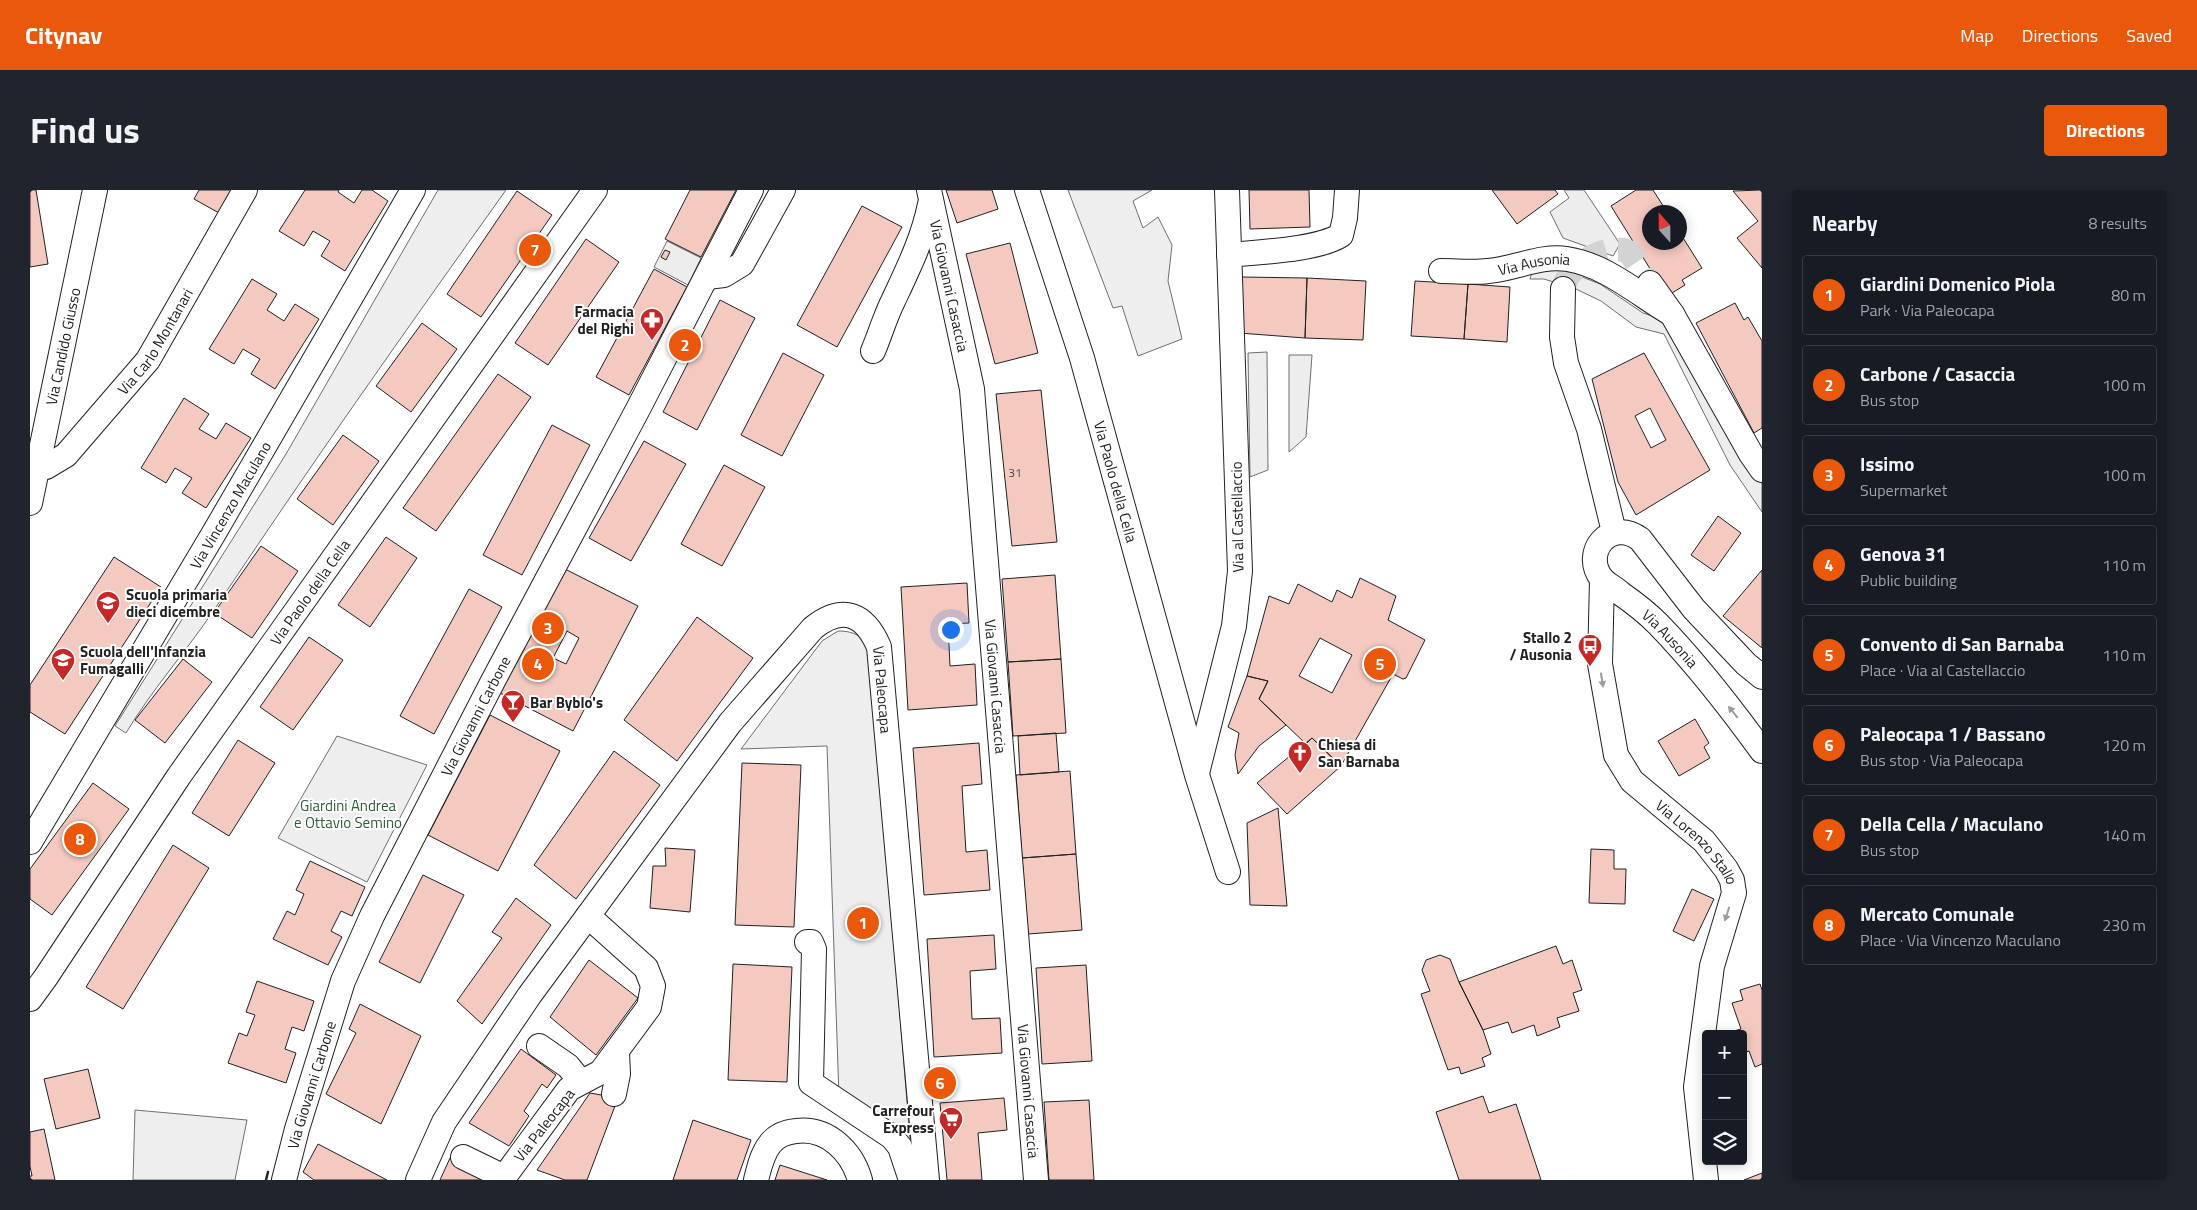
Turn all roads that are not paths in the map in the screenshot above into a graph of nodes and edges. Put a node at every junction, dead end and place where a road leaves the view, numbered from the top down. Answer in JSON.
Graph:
{"nodes":[{"id":1,"x":95,"y":190,"type":"edge"},
{"id":2,"x":245,"y":190,"type":"edge"},
{"id":3,"x":413,"y":190,"type":"edge"},
{"id":4,"x":595,"y":190,"type":"edge"},
{"id":5,"x":751,"y":190,"type":"edge"},
{"id":6,"x":783,"y":190,"type":"edge"},
{"id":7,"x":1027,"y":190,"type":"edge"},
{"id":8,"x":1227,"y":190,"type":"edge"},
{"id":9,"x":1347,"y":190,"type":"edge"},
{"id":10,"x":930,"y":194,"type":"edge"},
{"id":11,"x":1229,"y":255,"type":"junction"},
{"id":12,"x":1441,"y":271,"type":"dead end"},
{"id":13,"x":707,"y":277,"type":"junction"},
{"id":14,"x":1650,"y":283,"type":"tunnel mouth"},
{"id":15,"x":1563,"y":289,"type":"tunnel mouth"},
{"id":16,"x":1672,"y":314,"type":"junction"},
{"id":17,"x":873,"y":351,"type":"dead end"},
{"id":18,"x":34,"y":464,"type":"edge"},
{"id":19,"x":1762,"y":470,"type":"edge"},
{"id":20,"x":30,"y":503,"type":"edge"},
{"id":21,"x":1614,"y":532,"type":"junction"},
{"id":22,"x":1602,"y":579,"type":"junction"},
{"id":23,"x":1762,"y":677,"type":"edge"},
{"id":24,"x":1762,"y":751,"type":"edge"},
{"id":25,"x":1197,"y":775,"type":"junction"},
{"id":26,"x":30,"y":842,"type":"edge"},
{"id":27,"x":1228,"y":872,"type":"dead end"},
{"id":28,"x":588,"y":916,"type":"junction"},
{"id":29,"x":807,"y":942,"type":"dead end"},
{"id":30,"x":30,"y":998,"type":"edge"},
{"id":31,"x":539,"y":1046,"type":"dead end"},
{"id":32,"x":617,"y":1052,"type":"junction"},
{"id":33,"x":581,"y":1082,"type":"junction"},
{"id":34,"x":614,"y":1094,"type":"dead end"},
{"id":35,"x":464,"y":1157,"type":"dead end"},
{"id":36,"x":503,"y":1179,"type":"edge"},
{"id":37,"x":284,"y":1180,"type":"edge"},
{"id":38,"x":418,"y":1180,"type":"edge"},
{"id":39,"x":756,"y":1180,"type":"edge"},
{"id":40,"x":860,"y":1180,"type":"edge"},
{"id":41,"x":911,"y":1180,"type":"edge"},
{"id":42,"x":927,"y":1180,"type":"edge"},
{"id":43,"x":1036,"y":1180,"type":"edge"},
{"id":44,"x":1706,"y":1180,"type":"edge"}],
"edges":[{"from":1,"to":18,"type":"street","name":"Via Candido Giusso"},
{"from":2,"to":18,"type":"street","name":"Via Carlo Montanari"},
{"from":3,"to":26,"type":"street","name":"Via Vincenzo Maculano"},
{"from":4,"to":30,"type":"street","name":"Via Paolo della Cella"},
{"from":5,"to":13,"type":"street","name":"Via Giovanni Carbone"},
{"from":6,"to":13,"type":"street"},
{"from":7,"to":25,"type":"street","name":"Via Paolo della Cella"},
{"from":8,"to":11,"type":"street","name":"Via al Castellaccio"},
{"from":9,"to":11,"type":"street"},
{"from":10,"to":17,"type":"street","name":"Via Giovanni Casaccia"},
{"from":10,"to":43,"type":"street","name":"Via Giovanni Casaccia"},
{"from":11,"to":25,"type":"street","name":"Via al Castellaccio"},
{"from":12,"to":16,"type":"street","name":"Via Ausonia"},
{"from":13,"to":37,"type":"street","name":"Via Giovanni Carbone"},
{"from":14,"to":16,"type":"street","name":"Via Ausonia"},
{"from":15,"to":21,"type":"street","name":"Via Ausonia"},
{"from":16,"to":19,"type":"street","name":"Via Ausonia"},
{"from":18,"to":20,"type":"street","name":"Via Candido Giusso"},
{"from":21,"to":22,"type":"street"},
{"from":21,"to":23,"type":"street"},
{"from":24,"to":22,"type":"street","name":"Via Ausonia","one_way":true},
{"from":22,"to":44,"type":"street","name":"Via Lorenzo Stallo","one_way":true},
{"from":25,"to":27,"type":"street","name":"Via Paolo della Cella"},
{"from":28,"to":32,"type":"street","name":"Via Paleocapa"},
{"from":28,"to":38,"type":"street","name":"Via Paleocapa"},
{"from":28,"to":42,"type":"street","name":"Via Paleocapa"},
{"from":29,"to":41,"type":"street"},
{"from":31,"to":33,"type":"street"},
{"from":32,"to":33,"type":"street","name":"Via Paleocapa"},
{"from":32,"to":34,"type":"street"},
{"from":33,"to":36,"type":"street","name":"Via Paleocapa"},
{"from":35,"to":36,"type":"street"},
{"from":39,"to":40,"type":"street"}]}
